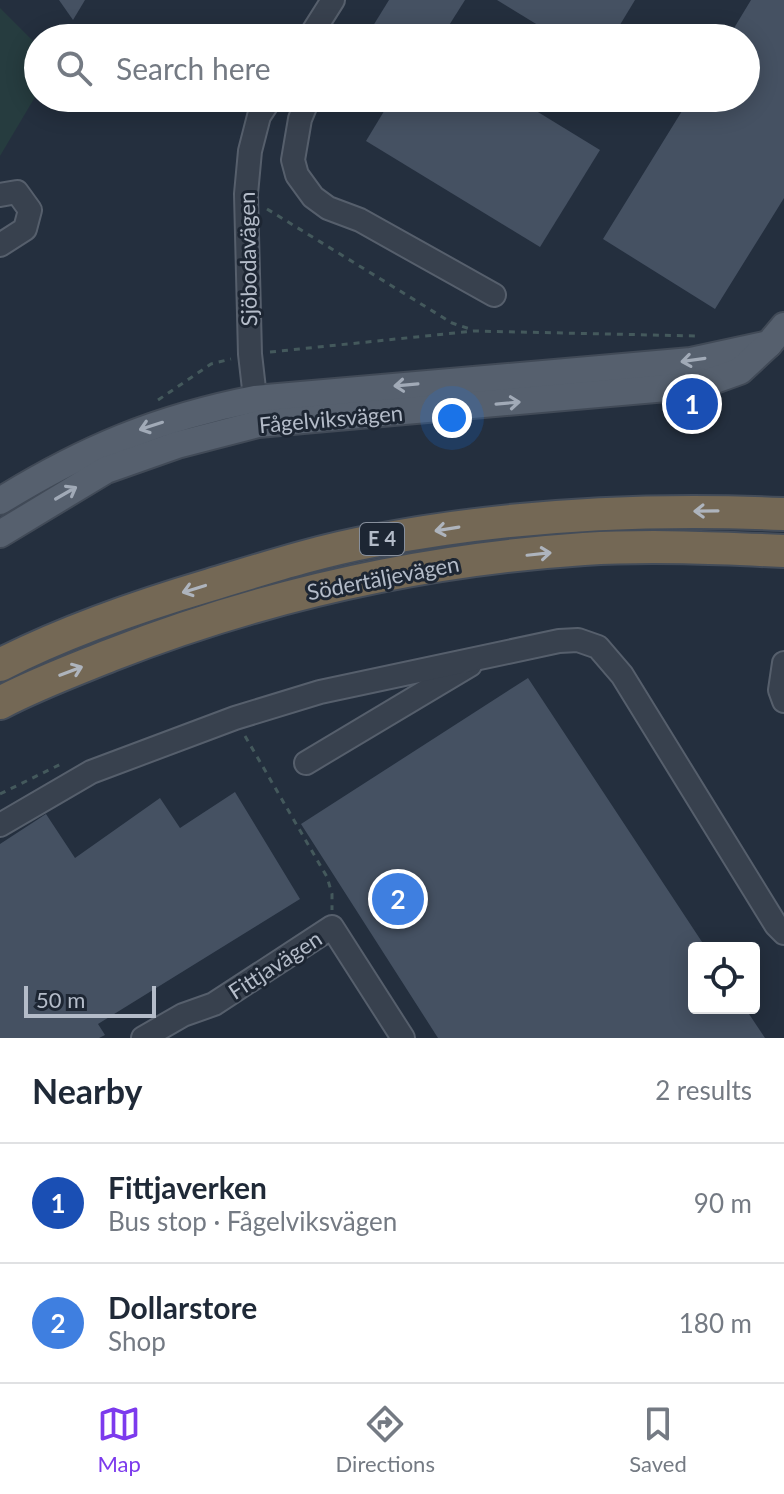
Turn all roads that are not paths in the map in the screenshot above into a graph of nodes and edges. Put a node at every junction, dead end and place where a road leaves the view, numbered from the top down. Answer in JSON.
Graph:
{"nodes":[{"id":1,"x":333,"y":0,"type":"edge"},
{"id":2,"x":318,"y":24,"type":"edge"},
{"id":3,"x":262,"y":112,"type":"edge"},
{"id":4,"x":303,"y":112,"type":"edge"},
{"id":5,"x":0,"y":195,"type":"edge"},
{"id":6,"x":0,"y":245,"type":"edge"},
{"id":7,"x":494,"y":295,"type":"dead end"},
{"id":8,"x":779,"y":342,"type":"edge"},
{"id":9,"x":256,"y":412,"type":"junction"},
{"id":10,"x":0,"y":501,"type":"edge"},
{"id":11,"x":784,"y":514,"type":"edge"},
{"id":12,"x":0,"y":534,"type":"edge"},
{"id":13,"x":784,"y":551,"type":"edge"},
{"id":14,"x":489,"y":654,"type":"junction"},
{"id":15,"x":784,"y":663,"type":"edge"},
{"id":16,"x":0,"y":665,"type":"edge"},
{"id":17,"x":784,"y":701,"type":"edge"},
{"id":18,"x":0,"y":703,"type":"edge"},
{"id":19,"x":306,"y":763,"type":"dead end"},
{"id":20,"x":0,"y":825,"type":"edge"},
{"id":21,"x":784,"y":933,"type":"edge"},
{"id":22,"x":143,"y":1038,"type":"edge"},
{"id":23,"x":403,"y":1038,"type":"edge"}],
"edges":[{"from":1,"to":2,"type":"street"},
{"from":3,"to":9,"type":"street","name":"Sjöbodavägen"},
{"from":4,"to":7,"type":"street"},
{"from":5,"to":6,"type":"street"},
{"from":8,"to":9,"type":"main road","name":"Fågelviksvägen"},
{"from":9,"to":10,"type":"main road","name":"Fågelviksvägen","one_way":true},
{"from":12,"to":9,"type":"main road","name":"Fågelviksvägen","one_way":true},
{"from":11,"to":16,"type":"highway","name":"Södertäljevägen","number":"E 4","one_way":true},
{"from":18,"to":13,"type":"highway","name":"Södertäljevägen","number":"E 4","one_way":true},
{"from":14,"to":19,"type":"street"},
{"from":14,"to":20,"type":"street"},
{"from":14,"to":21,"type":"street"},
{"from":15,"to":17,"type":"street"},
{"from":22,"to":23,"type":"street","name":"Fittjavägen"}]}
